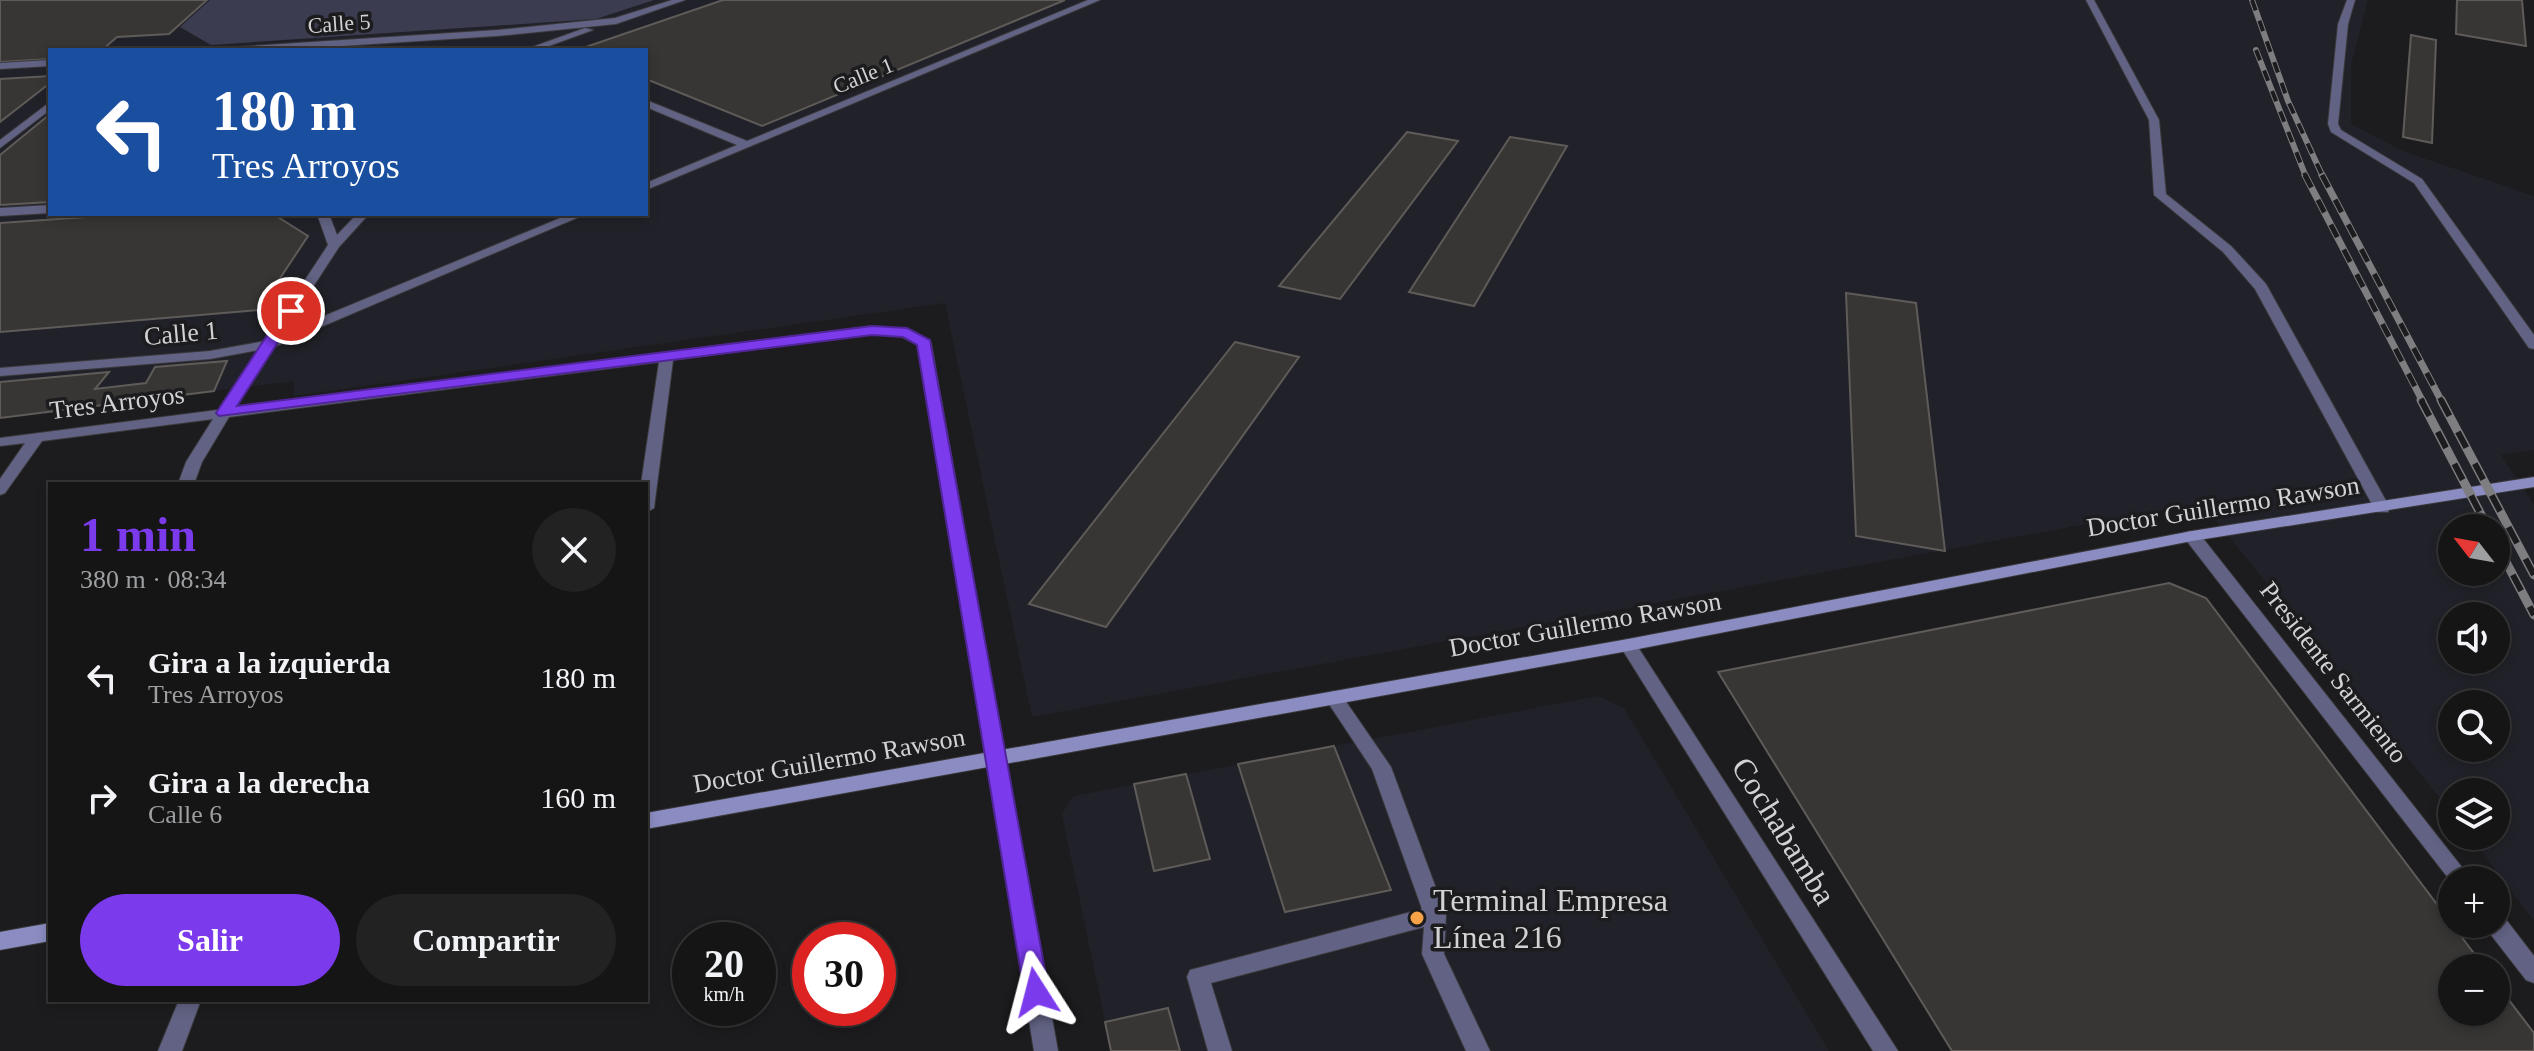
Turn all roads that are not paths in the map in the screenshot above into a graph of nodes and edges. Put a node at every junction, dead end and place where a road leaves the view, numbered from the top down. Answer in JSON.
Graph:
{"nodes":[{"id":1,"x":681,"y":0,"type":"edge"},
{"id":2,"x":1096,"y":0,"type":"edge"},
{"id":3,"x":2090,"y":0,"type":"edge"},
{"id":4,"x":2351,"y":0,"type":"edge"},
{"id":5,"x":660,"y":7,"type":"junction"},
{"id":6,"x":679,"y":13,"type":"dead end"},
{"id":7,"x":631,"y":16,"type":"junction"},
{"id":8,"x":616,"y":21,"type":"junction"},
{"id":9,"x":649,"y":23,"type":"dead end"},
{"id":10,"x":497,"y":33,"type":"junction"},
{"id":11,"x":510,"y":41,"type":"dead end"},
{"id":12,"x":267,"y":48,"type":"edge"},
{"id":13,"x":535,"y":48,"type":"edge"},
{"id":14,"x":48,"y":63,"type":"edge"},
{"id":15,"x":0,"y":66,"type":"edge"},
{"id":16,"x":648,"y":104,"type":"edge"},
{"id":17,"x":48,"y":107,"type":"edge"},
{"id":18,"x":0,"y":145,"type":"edge"},
{"id":19,"x":746,"y":145,"type":"junction"},
{"id":20,"x":648,"y":186,"type":"edge"},
{"id":21,"x":48,"y":209,"type":"edge"},
{"id":22,"x":0,"y":212,"type":"edge"},
{"id":23,"x":324,"y":216,"type":"edge"},
{"id":24,"x":361,"y":216,"type":"edge"},
{"id":25,"x":575,"y":216,"type":"edge"},
{"id":26,"x":334,"y":245,"type":"junction"},
{"id":27,"x":269,"y":344,"type":"junction"},
{"id":28,"x":2534,"y":345,"type":"edge"},
{"id":29,"x":666,"y":358,"type":"junction"},
{"id":30,"x":0,"y":372,"type":"edge"},
{"id":31,"x":224,"y":413,"type":"junction"},
{"id":32,"x":37,"y":437,"type":"junction"},
{"id":33,"x":0,"y":442,"type":"edge"},
{"id":34,"x":187,"y":482,"type":"edge"},
{"id":35,"x":2534,"y":482,"type":"edge"},
{"id":36,"x":0,"y":490,"type":"edge"},
{"id":37,"x":648,"y":493,"type":"edge"},
{"id":38,"x":2382,"y":508,"type":"junction"},
{"id":39,"x":2192,"y":536,"type":"junction"},
{"id":40,"x":1628,"y":645,"type":"junction"},
{"id":41,"x":1334,"y":698,"type":"junction"},
{"id":42,"x":997,"y":758,"type":"junction"},
{"id":43,"x":648,"y":821,"type":"edge"},
{"id":44,"x":2451,"y":866,"type":"edge"},
{"id":45,"x":1435,"y":915,"type":"junction"},
{"id":46,"x":48,"y":932,"type":"edge"},
{"id":47,"x":2507,"y":938,"type":"edge"},
{"id":48,"x":0,"y":941,"type":"edge"},
{"id":49,"x":2534,"y":973,"type":"edge"},
{"id":50,"x":189,"y":1002,"type":"edge"},
{"id":51,"x":170,"y":1051,"type":"edge"},
{"id":52,"x":1046,"y":1051,"type":"edge"},
{"id":53,"x":1220,"y":1051,"type":"edge"},
{"id":54,"x":1478,"y":1051,"type":"edge"},
{"id":55,"x":1886,"y":1051,"type":"edge"}],
"edges":[{"from":1,"to":5,"type":"street","name":"Calle 5"},
{"from":2,"to":19,"type":"street","name":"Calle 1"},
{"from":3,"to":38,"type":"street"},
{"from":4,"to":28,"type":"street"},
{"from":5,"to":6,"type":"street"},
{"from":5,"to":7,"type":"street","name":"Calle 5"},
{"from":7,"to":8,"type":"street","name":"Calle 5"},
{"from":7,"to":9,"type":"street"},
{"from":8,"to":10,"type":"street","name":"Calle 5"},
{"from":8,"to":13,"type":"street"},
{"from":10,"to":11,"type":"street"},
{"from":10,"to":12,"type":"street","name":"Calle 5"},
{"from":14,"to":15,"type":"street"},
{"from":16,"to":19,"type":"street"},
{"from":17,"to":18,"type":"street"},
{"from":19,"to":20,"type":"street","name":"Calle 1"},
{"from":21,"to":22,"type":"street"},
{"from":23,"to":26,"type":"street"},
{"from":24,"to":26,"type":"street"},
{"from":25,"to":27,"type":"street","name":"Calle 1"},
{"from":26,"to":27,"type":"street"},
{"from":27,"to":30,"type":"street","name":"Calle 1"},
{"from":27,"to":31,"type":"street"},
{"from":29,"to":31,"type":"street","name":"Tres Arroyos"},
{"from":29,"to":37,"type":"street"},
{"from":29,"to":42,"type":"street","name":"Tres Arroyos"},
{"from":31,"to":32,"type":"street","name":"Tres Arroyos"},
{"from":31,"to":34,"type":"street"},
{"from":32,"to":33,"type":"street","name":"Tres Arroyos"},
{"from":32,"to":36,"type":"street"},
{"from":35,"to":38,"type":"street","name":"Doctor Guillermo Rawson"},
{"from":38,"to":39,"type":"street","name":"Doctor Guillermo Rawson"},
{"from":39,"to":40,"type":"street","name":"Doctor Guillermo Rawson"},
{"from":39,"to":44,"type":"street","name":"Presidente Sarmiento"},
{"from":40,"to":41,"type":"street","name":"Doctor Guillermo Rawson"},
{"from":40,"to":55,"type":"street","name":"Cochabamba"},
{"from":41,"to":42,"type":"street","name":"Doctor Guillermo Rawson"},
{"from":41,"to":45,"type":"street"},
{"from":42,"to":43,"type":"street","name":"Doctor Guillermo Rawson"},
{"from":42,"to":52,"type":"street"},
{"from":45,"to":53,"type":"street"},
{"from":45,"to":54,"type":"street"},
{"from":46,"to":48,"type":"street"},
{"from":47,"to":49,"type":"street"},
{"from":50,"to":51,"type":"street"}]}
